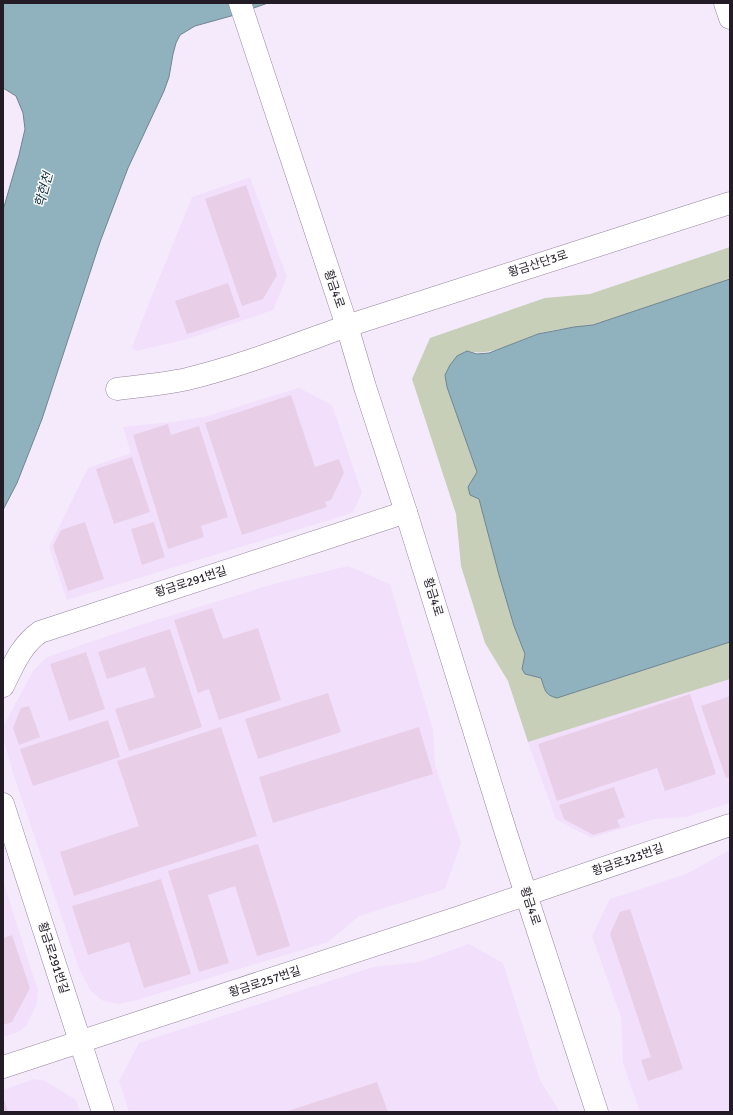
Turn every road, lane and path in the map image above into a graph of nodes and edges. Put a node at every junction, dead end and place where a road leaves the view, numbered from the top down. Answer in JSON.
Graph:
{"nodes":[{"id":1,"x":240,"y":3,"type":"edge"},
{"id":2,"x":725,"y":3,"type":"edge"},
{"id":3,"x":730,"y":18,"type":"edge"},
{"id":4,"x":730,"y":203,"type":"edge"},
{"id":5,"x":347,"y":326,"type":"junction"},
{"id":6,"x":117,"y":389,"type":"dead end"},
{"id":7,"x":406,"y":512,"type":"junction"},
{"id":8,"x":3,"y":686,"type":"edge"},
{"id":9,"x":3,"y":804,"type":"edge"},
{"id":10,"x":730,"y":825,"type":"edge"},
{"id":11,"x":526,"y":895,"type":"junction"},
{"id":12,"x":80,"y":1042,"type":"junction"},
{"id":13,"x":3,"y":1067,"type":"edge"},
{"id":14,"x":103,"y":1112,"type":"edge"},
{"id":15,"x":597,"y":1112,"type":"edge"}],
"edges":[{"from":1,"to":5,"type":"street","name":"황금4로"},
{"from":2,"to":3,"type":"street"},
{"from":4,"to":5,"type":"street","name":"황금산단3로"},
{"from":5,"to":6,"type":"street","name":"황금산단3로"},
{"from":5,"to":7,"type":"street","name":"황금4로"},
{"from":7,"to":8,"type":"street","name":"황금로291번길"},
{"from":7,"to":11,"type":"street","name":"황금4로"},
{"from":9,"to":12,"type":"street","name":"황금로291번길"},
{"from":10,"to":11,"type":"street","name":"황금로323번길"},
{"from":11,"to":12,"type":"street","name":"황금로257번길"},
{"from":11,"to":15,"type":"street","name":"황금4로"},
{"from":12,"to":13,"type":"street","name":"황금로257번길"},
{"from":12,"to":14,"type":"street","name":"황금로291번길"}]}
